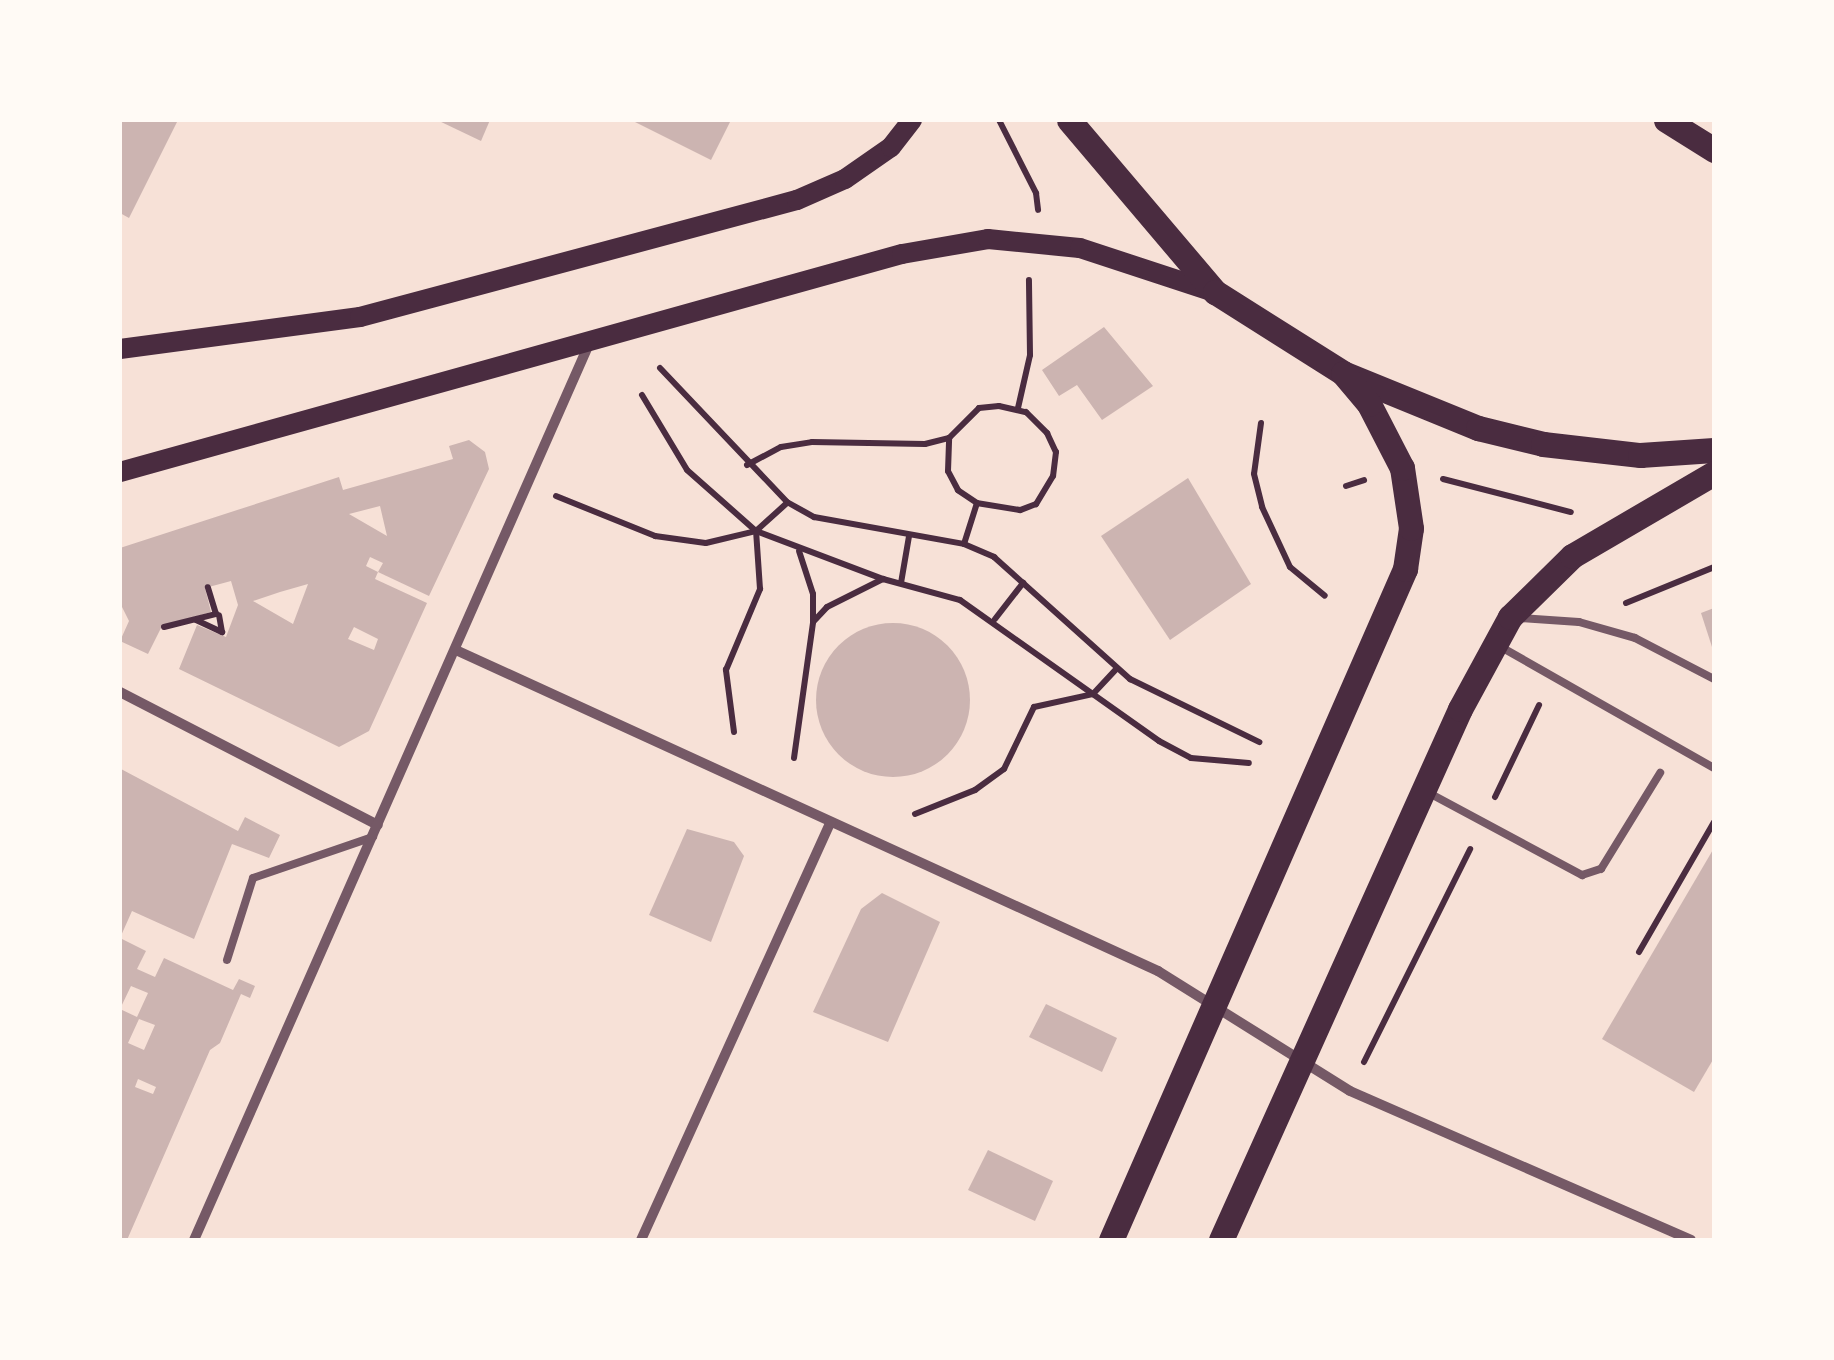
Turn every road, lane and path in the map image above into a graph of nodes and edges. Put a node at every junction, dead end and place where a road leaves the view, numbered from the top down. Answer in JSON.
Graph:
{"nodes":[{"id":1,"x":912,"y":120,"type":"edge"},
{"id":2,"x":999,"y":120,"type":"edge"},
{"id":3,"x":1069,"y":120,"type":"edge"},
{"id":4,"x":1666,"y":120,"type":"edge"},
{"id":5,"x":1714,"y":150,"type":"edge"},
{"id":6,"x":1042,"y":241,"type":"junction"},
{"id":7,"x":1215,"y":292,"type":"junction"},
{"id":8,"x":589,"y":344,"type":"junction"},
{"id":9,"x":120,"y":349,"type":"edge"},
{"id":10,"x":660,"y":368,"type":"dead end"},
{"id":11,"x":1343,"y":373,"type":"junction"},
{"id":12,"x":642,"y":395,"type":"dead end"},
{"id":13,"x":1018,"y":408,"type":"junction"},
{"id":14,"x":1261,"y":423,"type":"dead end"},
{"id":15,"x":949,"y":438,"type":"junction"},
{"id":16,"x":1714,"y":450,"type":"edge"},
{"id":17,"x":747,"y":465,"type":"junction"},
{"id":18,"x":1402,"y":468,"type":"junction"},
{"id":19,"x":120,"y":472,"type":"edge"},
{"id":20,"x":1714,"y":473,"type":"edge"},
{"id":21,"x":532,"y":484,"type":"junction"},
{"id":22,"x":1346,"y":486,"type":"dead end"},
{"id":23,"x":787,"y":502,"type":"junction"},
{"id":24,"x":977,"y":503,"type":"junction"},
{"id":25,"x":756,"y":531,"type":"junction"},
{"id":26,"x":1604,"y":534,"type":"junction"},
{"id":27,"x":909,"y":536,"type":"junction"},
{"id":28,"x":964,"y":544,"type":"junction"},
{"id":29,"x":798,"y":550,"type":"junction"},
{"id":30,"x":1714,"y":568,"type":"edge"},
{"id":31,"x":883,"y":579,"type":"junction"},
{"id":32,"x":901,"y":583,"type":"junction"},
{"id":33,"x":1023,"y":583,"type":"junction"},
{"id":34,"x":208,"y":587,"type":"dead end"},
{"id":35,"x":1324,"y":596,"type":"dead end"},
{"id":36,"x":219,"y":615,"type":"dead end"},
{"id":37,"x":1510,"y":617,"type":"junction"},
{"id":38,"x":195,"y":619,"type":"junction"},
{"id":39,"x":995,"y":619,"type":"junction"},
{"id":40,"x":813,"y":622,"type":"junction"},
{"id":41,"x":1593,"y":626,"type":"junction"},
{"id":42,"x":164,"y":627,"type":"dead end"},
{"id":43,"x":1493,"y":643,"type":"junction"},
{"id":44,"x":458,"y":651,"type":"junction"},
{"id":45,"x":1116,"y":668,"type":"junction"},
{"id":46,"x":1553,"y":674,"type":"junction"},
{"id":47,"x":1714,"y":680,"type":"edge"},
{"id":48,"x":120,"y":692,"type":"edge"},
{"id":49,"x":1092,"y":694,"type":"junction"},
{"id":50,"x":734,"y":732,"type":"dead end"},
{"id":51,"x":1259,"y":742,"type":"dead end"},
{"id":52,"x":794,"y":758,"type":"dead end"},
{"id":53,"x":1249,"y":764,"type":"dead end"},
{"id":54,"x":1714,"y":768,"type":"edge"},
{"id":55,"x":1660,"y":773,"type":"dead end"},
{"id":56,"x":1425,"y":791,"type":"junction"},
{"id":57,"x":915,"y":814,"type":"dead end"},
{"id":58,"x":831,"y":822,"type":"junction"},
{"id":59,"x":1484,"y":822,"type":"junction"},
{"id":60,"x":1714,"y":822,"type":"edge"},
{"id":61,"x":375,"y":831,"type":"junction"},
{"id":62,"x":1639,"y":952,"type":"dead end"},
{"id":63,"x":227,"y":960,"type":"dead end"},
{"id":64,"x":1214,"y":1008,"type":"junction"},
{"id":65,"x":1301,"y":1063,"type":"junction"},
{"id":66,"x":1362,"y":1068,"type":"dead end"},
{"id":67,"x":194,"y":1240,"type":"edge"},
{"id":68,"x":641,"y":1240,"type":"edge"},
{"id":69,"x":1111,"y":1240,"type":"edge"},
{"id":70,"x":1221,"y":1240,"type":"edge"},
{"id":71,"x":1691,"y":1240,"type":"edge"}],
"edges":[{"from":1,"to":9,"type":"main road"},
{"from":2,"to":6,"type":"path"},
{"from":3,"to":7,"type":"main road"},
{"from":4,"to":5,"type":"main road"},
{"from":6,"to":7,"type":"main road"},
{"from":6,"to":8,"type":"main road"},
{"from":6,"to":13,"type":"path"},
{"from":7,"to":11,"type":"main road"},
{"from":8,"to":19,"type":"main road"},
{"from":8,"to":21,"type":"street"},
{"from":10,"to":17,"type":"path"},
{"from":11,"to":16,"type":"main road"},
{"from":11,"to":18,"type":"main road"},
{"from":12,"to":25,"type":"path"},
{"from":13,"to":15,"type":"path"},
{"from":13,"to":24,"type":"path"},
{"from":14,"to":35,"type":"path"},
{"from":15,"to":17,"type":"path"},
{"from":15,"to":24,"type":"path"},
{"from":17,"to":23,"type":"path"},
{"from":18,"to":22,"type":"path"},
{"from":18,"to":26,"type":"path"},
{"from":18,"to":64,"type":"main road"},
{"from":20,"to":26,"type":"main road"},
{"from":21,"to":25,"type":"path"},
{"from":21,"to":44,"type":"street"},
{"from":23,"to":25,"type":"path"},
{"from":23,"to":27,"type":"path"},
{"from":24,"to":28,"type":"path"},
{"from":25,"to":29,"type":"path"},
{"from":25,"to":50,"type":"path"},
{"from":26,"to":37,"type":"main road"},
{"from":27,"to":28,"type":"path"},
{"from":27,"to":32,"type":"path"},
{"from":28,"to":33,"type":"path"},
{"from":29,"to":31,"type":"path"},
{"from":29,"to":40,"type":"path"},
{"from":30,"to":41,"type":"path"},
{"from":31,"to":32,"type":"path"},
{"from":31,"to":40,"type":"path"},
{"from":32,"to":39,"type":"path"},
{"from":33,"to":39,"type":"path"},
{"from":33,"to":45,"type":"path"},
{"from":34,"to":38,"type":"path"},
{"from":36,"to":38,"type":"path"},
{"from":37,"to":41,"type":"lane"},
{"from":37,"to":43,"type":"main road"},
{"from":38,"to":42,"type":"path"},
{"from":39,"to":49,"type":"path"},
{"from":40,"to":52,"type":"path"},
{"from":41,"to":47,"type":"lane"},
{"from":43,"to":46,"type":"lane"},
{"from":43,"to":56,"type":"main road"},
{"from":44,"to":58,"type":"street"},
{"from":44,"to":61,"type":"street"},
{"from":45,"to":49,"type":"path"},
{"from":45,"to":51,"type":"path"},
{"from":46,"to":54,"type":"lane"},
{"from":46,"to":59,"type":"path"},
{"from":48,"to":61,"type":"street"},
{"from":49,"to":53,"type":"path"},
{"from":49,"to":57,"type":"path"},
{"from":55,"to":59,"type":"lane"},
{"from":56,"to":59,"type":"lane"},
{"from":56,"to":65,"type":"main road"},
{"from":58,"to":64,"type":"street"},
{"from":58,"to":68,"type":"street"},
{"from":59,"to":66,"type":"path"},
{"from":60,"to":62,"type":"path"},
{"from":61,"to":63,"type":"lane"},
{"from":61,"to":67,"type":"street"},
{"from":64,"to":65,"type":"street"},
{"from":64,"to":69,"type":"main road"},
{"from":65,"to":70,"type":"main road"},
{"from":65,"to":71,"type":"street"}]}
